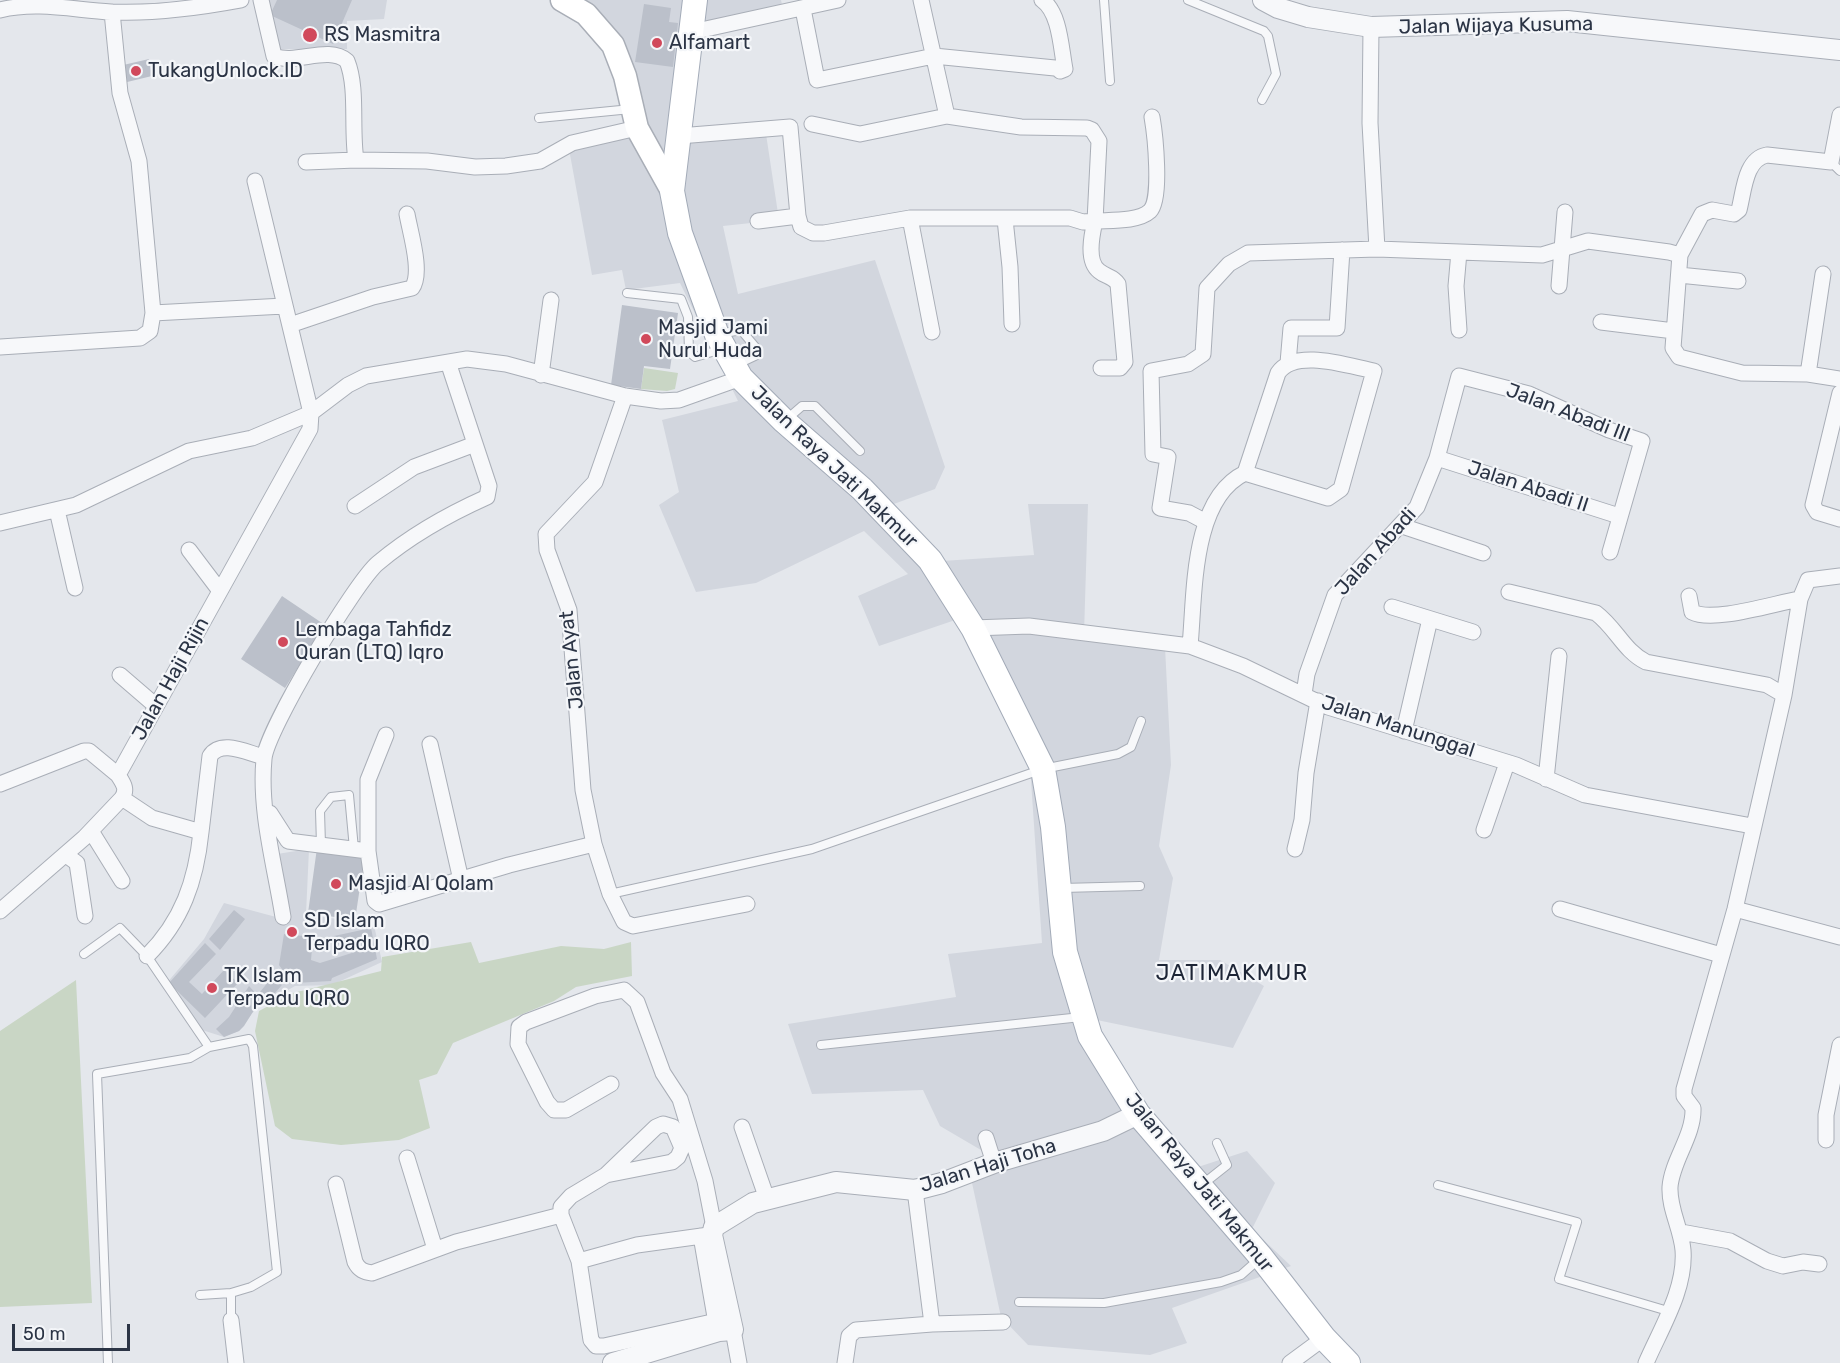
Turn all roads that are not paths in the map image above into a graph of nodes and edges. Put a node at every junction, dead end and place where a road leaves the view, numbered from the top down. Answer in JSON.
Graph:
{"nodes":[{"id":1,"x":241,"y":0,"type":"edge"},
{"id":2,"x":261,"y":0,"type":"edge"},
{"id":3,"x":562,"y":0,"type":"edge"},
{"id":4,"x":695,"y":0,"type":"edge"},
{"id":5,"x":838,"y":0,"type":"edge"},
{"id":6,"x":921,"y":0,"type":"edge"},
{"id":7,"x":1042,"y":0,"type":"edge"},
{"id":8,"x":1104,"y":0,"type":"edge"},
{"id":9,"x":1188,"y":0,"type":"edge"},
{"id":10,"x":1263,"y":0,"type":"edge"},
{"id":11,"x":119,"y":8,"type":"edge"},
{"id":12,"x":803,"y":9,"type":"junction"},
{"id":13,"x":0,"y":10,"type":"edge"},
{"id":14,"x":1371,"y":27,"type":"junction"},
{"id":15,"x":692,"y":32,"type":"junction"},
{"id":16,"x":1840,"y":50,"type":"edge"},
{"id":17,"x":934,"y":56,"type":"junction"},
{"id":18,"x":1110,"y":81,"type":"dead end"},
{"id":19,"x":1262,"y":100,"type":"dead end"},
{"id":20,"x":1840,"y":115,"type":"edge"},
{"id":21,"x":947,"y":116,"type":"junction"},
{"id":22,"x":1152,"y":117,"type":"dead end"},
{"id":23,"x":539,"y":118,"type":"dead end"},
{"id":24,"x":634,"y":118,"type":"junction"},
{"id":25,"x":812,"y":124,"type":"dead end"},
{"id":26,"x":679,"y":136,"type":"junction"},
{"id":27,"x":356,"y":160,"type":"junction"},
{"id":28,"x":306,"y":162,"type":"dead end"},
{"id":29,"x":1836,"y":167,"type":"edge"},
{"id":30,"x":255,"y":181,"type":"dead end"},
{"id":31,"x":672,"y":191,"type":"junction"},
{"id":32,"x":1565,"y":212,"type":"dead end"},
{"id":33,"x":406,"y":214,"type":"dead end"},
{"id":34,"x":798,"y":216,"type":"junction"},
{"id":35,"x":910,"y":218,"type":"junction"},
{"id":36,"x":1005,"y":219,"type":"junction"},
{"id":37,"x":758,"y":221,"type":"dead end"},
{"id":38,"x":1095,"y":221,"type":"junction"},
{"id":39,"x":1377,"y":249,"type":"junction"},
{"id":40,"x":1563,"y":249,"type":"junction"},
{"id":41,"x":1342,"y":250,"type":"junction"},
{"id":42,"x":1460,"y":252,"type":"junction"},
{"id":43,"x":1680,"y":255,"type":"junction"},
{"id":44,"x":1823,"y":274,"type":"dead end"},
{"id":45,"x":1679,"y":275,"type":"junction"},
{"id":46,"x":1738,"y":281,"type":"dead end"},
{"id":47,"x":1559,"y":285,"type":"dead end"},
{"id":48,"x":627,"y":293,"type":"dead end"},
{"id":49,"x":689,"y":294,"type":"junction"},
{"id":50,"x":551,"y":300,"type":"dead end"},
{"id":51,"x":284,"y":306,"type":"junction"},
{"id":52,"x":153,"y":313,"type":"junction"},
{"id":53,"x":1601,"y":322,"type":"dead end"},
{"id":54,"x":1012,"y":324,"type":"dead end"},
{"id":55,"x":290,"y":325,"type":"junction"},
{"id":56,"x":1459,"y":330,"type":"dead end"},
{"id":57,"x":1674,"y":331,"type":"junction"},
{"id":58,"x":932,"y":332,"type":"dead end"},
{"id":59,"x":0,"y":347,"type":"edge"},
{"id":60,"x":729,"y":357,"type":"junction"},
{"id":61,"x":448,"y":362,"type":"junction"},
{"id":62,"x":1288,"y":363,"type":"junction"},
{"id":63,"x":1101,"y":368,"type":"dead end"},
{"id":64,"x":1808,"y":374,"type":"junction"},
{"id":65,"x":541,"y":375,"type":"junction"},
{"id":66,"x":1459,"y":376,"type":"joint"},
{"id":67,"x":1840,"y":379,"type":"edge"},
{"id":68,"x":1840,"y":393,"type":"edge"},
{"id":69,"x":625,"y":396,"type":"junction"},
{"id":70,"x":311,"y":413,"type":"junction"},
{"id":71,"x":784,"y":422,"type":"junction"},
{"id":72,"x":475,"y":444,"type":"junction"},
{"id":73,"x":860,"y":451,"type":"dead end"},
{"id":74,"x":1437,"y":458,"type":"junction"},
{"id":75,"x":1245,"y":473,"type":"junction"},
{"id":76,"x":355,"y":506,"type":"dead end"},
{"id":77,"x":57,"y":510,"type":"junction"},
{"id":78,"x":1619,"y":516,"type":"junction"},
{"id":79,"x":1840,"y":519,"type":"edge"},
{"id":80,"x":1206,"y":522,"type":"junction"},
{"id":81,"x":0,"y":523,"type":"edge"},
{"id":82,"x":1402,"y":526,"type":"junction"},
{"id":83,"x":189,"y":550,"type":"dead end"},
{"id":84,"x":1610,"y":552,"type":"dead end"},
{"id":85,"x":1484,"y":553,"type":"dead end"},
{"id":86,"x":1840,"y":576,"type":"edge"},
{"id":87,"x":75,"y":588,"type":"dead end"},
{"id":88,"x":220,"y":591,"type":"junction"},
{"id":89,"x":1509,"y":592,"type":"dead end"},
{"id":90,"x":1689,"y":596,"type":"dead end"},
{"id":91,"x":1800,"y":599,"type":"junction"},
{"id":92,"x":1392,"y":608,"type":"dead end"},
{"id":93,"x":1431,"y":619,"type":"junction"},
{"id":94,"x":973,"y":628,"type":"junction"},
{"id":95,"x":1473,"y":632,"type":"dead end"},
{"id":96,"x":1190,"y":646,"type":"junction"},
{"id":97,"x":1559,"y":656,"type":"dead end"},
{"id":98,"x":120,"y":675,"type":"dead end"},
{"id":99,"x":1304,"y":694,"type":"junction"},
{"id":100,"x":1784,"y":695,"type":"junction"},
{"id":101,"x":1318,"y":701,"type":"junction"},
{"id":102,"x":156,"y":706,"type":"junction"},
{"id":103,"x":1141,"y":721,"type":"dead end"},
{"id":104,"x":1404,"y":731,"type":"junction"},
{"id":105,"x":386,"y":735,"type":"dead end"},
{"id":106,"x":430,"y":744,"type":"dead end"},
{"id":107,"x":264,"y":757,"type":"junction"},
{"id":108,"x":1507,"y":763,"type":"junction"},
{"id":109,"x":1043,"y":769,"type":"junction"},
{"id":110,"x":118,"y":775,"type":"junction"},
{"id":111,"x":1546,"y":779,"type":"junction"},
{"id":112,"x":0,"y":784,"type":"edge"},
{"id":113,"x":122,"y":798,"type":"junction"},
{"id":114,"x":265,"y":804,"type":"junction"},
{"id":115,"x":1752,"y":826,"type":"junction"},
{"id":116,"x":1484,"y":830,"type":"dead end"},
{"id":117,"x":91,"y":831,"type":"junction"},
{"id":118,"x":201,"y":832,"type":"junction"},
{"id":119,"x":594,"y":844,"type":"junction"},
{"id":120,"x":321,"y":845,"type":"junction"},
{"id":121,"x":1295,"y":849,"type":"dead end"},
{"id":122,"x":361,"y":850,"type":"junction"},
{"id":123,"x":66,"y":855,"type":"junction"},
{"id":124,"x":461,"y":880,"type":"junction"},
{"id":125,"x":122,"y":881,"type":"dead end"},
{"id":126,"x":1140,"y":886,"type":"dead end"},
{"id":127,"x":1057,"y":888,"type":"junction"},
{"id":128,"x":610,"y":894,"type":"junction"},
{"id":129,"x":747,"y":904,"type":"dead end"},
{"id":130,"x":1560,"y":909,"type":"dead end"},
{"id":131,"x":1735,"y":909,"type":"junction"},
{"id":132,"x":0,"y":911,"type":"edge"},
{"id":133,"x":85,"y":916,"type":"dead end"},
{"id":134,"x":283,"y":917,"type":"dead end"},
{"id":135,"x":1840,"y":937,"type":"edge"},
{"id":136,"x":84,"y":954,"type":"dead end"},
{"id":137,"x":1721,"y":955,"type":"junction"},
{"id":138,"x":147,"y":956,"type":"junction"},
{"id":139,"x":1083,"y":1016,"type":"junction"},
{"id":140,"x":821,"y":1045,"type":"dead end"},
{"id":141,"x":1840,"y":1045,"type":"edge"},
{"id":142,"x":209,"y":1047,"type":"junction"},
{"id":143,"x":610,"y":1084,"type":"dead end"},
{"id":144,"x":1138,"y":1114,"type":"junction"},
{"id":145,"x":742,"y":1127,"type":"dead end"},
{"id":146,"x":986,"y":1138,"type":"dead end"},
{"id":147,"x":1826,"y":1140,"type":"dead end"},
{"id":148,"x":1217,"y":1143,"type":"dead end"},
{"id":149,"x":407,"y":1158,"type":"dead end"},
{"id":150,"x":994,"y":1163,"type":"junction"},
{"id":151,"x":606,"y":1175,"type":"junction"},
{"id":152,"x":336,"y":1184,"type":"dead end"},
{"id":153,"x":1438,"y":1185,"type":"dead end"},
{"id":154,"x":1200,"y":1187,"type":"junction"},
{"id":155,"x":915,"y":1190,"type":"junction"},
{"id":156,"x":767,"y":1199,"type":"junction"},
{"id":157,"x":561,"y":1215,"type":"junction"},
{"id":158,"x":1681,"y":1232,"type":"junction"},
{"id":159,"x":709,"y":1233,"type":"junction"},
{"id":160,"x":435,"y":1249,"type":"junction"},
{"id":161,"x":1261,"y":1257,"type":"junction"},
{"id":162,"x":579,"y":1261,"type":"junction"},
{"id":163,"x":1819,"y":1264,"type":"dead end"},
{"id":164,"x":231,"y":1293,"type":"junction"},
{"id":165,"x":200,"y":1295,"type":"dead end"},
{"id":166,"x":1019,"y":1302,"type":"dead end"},
{"id":167,"x":1668,"y":1311,"type":"junction"},
{"id":168,"x":231,"y":1320,"type":"joint"},
{"id":169,"x":1003,"y":1322,"type":"dead end"},
{"id":170,"x":932,"y":1324,"type":"junction"},
{"id":171,"x":734,"y":1330,"type":"junction"},
{"id":172,"x":1324,"y":1338,"type":"junction"},
{"id":173,"x":108,"y":1363,"type":"edge"},
{"id":174,"x":236,"y":1363,"type":"edge"},
{"id":175,"x":614,"y":1363,"type":"edge"},
{"id":176,"x":739,"y":1363,"type":"edge"},
{"id":177,"x":845,"y":1363,"type":"edge"},
{"id":178,"x":1290,"y":1363,"type":"edge"},
{"id":179,"x":1348,"y":1363,"type":"edge"},
{"id":180,"x":1646,"y":1363,"type":"edge"}],
"edges":[{"from":1,"to":11,"type":"street"},
{"from":2,"to":27,"type":"street"},
{"from":3,"to":24,"type":"main road"},
{"from":4,"to":15,"type":"main road","name":"Jalan Raya Jati Makmur"},
{"from":5,"to":12,"type":"street"},
{"from":6,"to":17,"type":"street"},
{"from":7,"to":17,"type":"street"},
{"from":8,"to":18,"type":"lane"},
{"from":9,"to":19,"type":"lane"},
{"from":10,"to":14,"type":"street","name":"Jalan Wijaya Kusuma"},
{"from":11,"to":13,"type":"street"},
{"from":11,"to":52,"type":"street"},
{"from":12,"to":15,"type":"street"},
{"from":12,"to":17,"type":"street"},
{"from":14,"to":16,"type":"street","name":"Jalan Wijaya Kusuma"},
{"from":14,"to":39,"type":"street"},
{"from":15,"to":26,"type":"main road","name":"Jalan Raya Jati Makmur"},
{"from":17,"to":21,"type":"street"},
{"from":20,"to":29,"type":"street"},
{"from":21,"to":25,"type":"street"},
{"from":21,"to":38,"type":"street"},
{"from":22,"to":38,"type":"street"},
{"from":23,"to":24,"type":"lane"},
{"from":24,"to":27,"type":"street"},
{"from":24,"to":31,"type":"main road"},
{"from":26,"to":31,"type":"main road","name":"Jalan Raya Jati Makmur"},
{"from":26,"to":34,"type":"street"},
{"from":27,"to":28,"type":"street"},
{"from":29,"to":43,"type":"street"},
{"from":30,"to":51,"type":"street"},
{"from":31,"to":49,"type":"main road","name":"Jalan Raya Jati Makmur"},
{"from":32,"to":40,"type":"street"},
{"from":33,"to":55,"type":"street"},
{"from":34,"to":35,"type":"street"},
{"from":34,"to":37,"type":"street"},
{"from":35,"to":36,"type":"street"},
{"from":35,"to":58,"type":"street"},
{"from":36,"to":38,"type":"street"},
{"from":36,"to":54,"type":"street"},
{"from":38,"to":63,"type":"street"},
{"from":39,"to":41,"type":"street"},
{"from":39,"to":42,"type":"street"},
{"from":40,"to":42,"type":"street"},
{"from":40,"to":43,"type":"street"},
{"from":40,"to":47,"type":"street"},
{"from":41,"to":62,"type":"street"},
{"from":41,"to":80,"type":"street"},
{"from":42,"to":56,"type":"street"},
{"from":43,"to":45,"type":"street"},
{"from":44,"to":64,"type":"street"},
{"from":45,"to":46,"type":"street"},
{"from":45,"to":57,"type":"street"},
{"from":48,"to":49,"type":"lane"},
{"from":49,"to":60,"type":"main road","name":"Jalan Raya Jati Makmur"},
{"from":49,"to":60,"type":"lane"},
{"from":50,"to":65,"type":"street"},
{"from":51,"to":52,"type":"street"},
{"from":51,"to":55,"type":"street"},
{"from":52,"to":59,"type":"street"},
{"from":53,"to":57,"type":"street"},
{"from":55,"to":70,"type":"street"},
{"from":57,"to":64,"type":"street"},
{"from":60,"to":69,"type":"street"},
{"from":60,"to":71,"type":"main road","name":"Jalan Raya Jati Makmur"},
{"from":61,"to":65,"type":"street"},
{"from":61,"to":70,"type":"street"},
{"from":61,"to":72,"type":"street"},
{"from":62,"to":75,"type":"street"},
{"from":62,"to":75,"type":"street"},
{"from":64,"to":67,"type":"street"},
{"from":65,"to":69,"type":"street"},
{"from":66,"to":74,"type":"street","name":"Jalan Abadi"},
{"from":66,"to":78,"type":"street","name":"Jalan Abadi III"},
{"from":68,"to":79,"type":"street"},
{"from":69,"to":119,"type":"street","name":"Jalan Ayat"},
{"from":70,"to":77,"type":"street"},
{"from":70,"to":88,"type":"street","name":"Jalan Haji Rijin"},
{"from":71,"to":73,"type":"lane"},
{"from":71,"to":94,"type":"main road","name":"Jalan Raya Jati Makmur"},
{"from":72,"to":76,"type":"street"},
{"from":72,"to":107,"type":"street"},
{"from":74,"to":78,"type":"street","name":"Jalan Abadi II"},
{"from":74,"to":82,"type":"street","name":"Jalan Abadi"},
{"from":75,"to":80,"type":"street"},
{"from":77,"to":81,"type":"street"},
{"from":77,"to":87,"type":"street"},
{"from":78,"to":84,"type":"street"},
{"from":80,"to":96,"type":"street"},
{"from":82,"to":85,"type":"street"},
{"from":82,"to":99,"type":"street","name":"Jalan Abadi"},
{"from":83,"to":88,"type":"street"},
{"from":86,"to":91,"type":"street"},
{"from":88,"to":102,"type":"street","name":"Jalan Haji Rijin"},
{"from":89,"to":100,"type":"street"},
{"from":90,"to":91,"type":"street"},
{"from":91,"to":100,"type":"street"},
{"from":92,"to":93,"type":"street"},
{"from":93,"to":95,"type":"street"},
{"from":93,"to":104,"type":"street"},
{"from":94,"to":96,"type":"street","name":"Jalan Manunggal"},
{"from":94,"to":109,"type":"main road","name":"Jalan Raya Jati Makmur"},
{"from":96,"to":99,"type":"street","name":"Jalan Manunggal"},
{"from":97,"to":111,"type":"street"},
{"from":98,"to":102,"type":"street"},
{"from":99,"to":101,"type":"street","name":"Jalan Manunggal"},
{"from":100,"to":115,"type":"street"},
{"from":101,"to":104,"type":"street","name":"Jalan Manunggal"},
{"from":101,"to":121,"type":"street"},
{"from":102,"to":110,"type":"street","name":"Jalan Haji Rijin"},
{"from":103,"to":109,"type":"lane"},
{"from":104,"to":108,"type":"street","name":"Jalan Manunggal"},
{"from":105,"to":122,"type":"street"},
{"from":106,"to":124,"type":"street"},
{"from":107,"to":114,"type":"street"},
{"from":107,"to":118,"type":"street"},
{"from":108,"to":111,"type":"street","name":"Jalan Manunggal"},
{"from":108,"to":116,"type":"street"},
{"from":109,"to":127,"type":"main road","name":"Jalan Raya Jati Makmur"},
{"from":109,"to":128,"type":"lane"},
{"from":110,"to":112,"type":"street"},
{"from":110,"to":113,"type":"street"},
{"from":111,"to":115,"type":"street","name":"Jalan Manunggal"},
{"from":113,"to":117,"type":"street"},
{"from":113,"to":118,"type":"street"},
{"from":114,"to":120,"type":"street"},
{"from":114,"to":134,"type":"street"},
{"from":115,"to":131,"type":"street"},
{"from":117,"to":123,"type":"street"},
{"from":117,"to":125,"type":"street"},
{"from":118,"to":138,"type":"street"},
{"from":119,"to":124,"type":"street"},
{"from":119,"to":128,"type":"street","name":"Jalan Ayat"},
{"from":120,"to":122,"type":"street"},
{"from":120,"to":122,"type":"lane"},
{"from":122,"to":124,"type":"street"},
{"from":123,"to":132,"type":"street"},
{"from":123,"to":133,"type":"street"},
{"from":126,"to":127,"type":"lane"},
{"from":127,"to":139,"type":"main road","name":"Jalan Raya Jati Makmur"},
{"from":128,"to":129,"type":"street","name":"Jalan Ayat"},
{"from":130,"to":137,"type":"street"},
{"from":131,"to":135,"type":"street"},
{"from":131,"to":137,"type":"street"},
{"from":136,"to":138,"type":"lane"},
{"from":137,"to":158,"type":"street"},
{"from":138,"to":142,"type":"lane"},
{"from":139,"to":140,"type":"lane"},
{"from":139,"to":144,"type":"main road","name":"Jalan Raya Jati Makmur"},
{"from":141,"to":147,"type":"street"},
{"from":142,"to":164,"type":"lane"},
{"from":142,"to":173,"type":"lane"},
{"from":143,"to":159,"type":"street"},
{"from":144,"to":150,"type":"street","name":"Jalan Haji Toha"},
{"from":144,"to":154,"type":"main road","name":"Jalan Raya Jati Makmur"},
{"from":145,"to":156,"type":"street"},
{"from":146,"to":150,"type":"street"},
{"from":148,"to":154,"type":"lane"},
{"from":149,"to":160,"type":"street"},
{"from":150,"to":155,"type":"street","name":"Jalan Haji Toha"},
{"from":151,"to":151,"type":"street"},
{"from":151,"to":157,"type":"street"},
{"from":152,"to":160,"type":"street"},
{"from":153,"to":167,"type":"lane"},
{"from":154,"to":161,"type":"main road","name":"Jalan Raya Jati Makmur"},
{"from":155,"to":156,"type":"street","name":"Jalan Haji Toha"},
{"from":155,"to":170,"type":"street"},
{"from":156,"to":159,"type":"street","name":"Jalan Haji Toha"},
{"from":157,"to":160,"type":"street"},
{"from":157,"to":162,"type":"street"},
{"from":158,"to":163,"type":"street"},
{"from":158,"to":167,"type":"street"},
{"from":159,"to":162,"type":"street"},
{"from":159,"to":162,"type":"street"},
{"from":159,"to":171,"type":"street"},
{"from":161,"to":166,"type":"lane"},
{"from":161,"to":172,"type":"main road","name":"Jalan Raya Jati Makmur"},
{"from":164,"to":165,"type":"lane"},
{"from":164,"to":168,"type":"lane"},
{"from":167,"to":180,"type":"street"},
{"from":168,"to":174,"type":"street"},
{"from":169,"to":170,"type":"street"},
{"from":170,"to":177,"type":"street"},
{"from":171,"to":175,"type":"street"},
{"from":171,"to":176,"type":"street"},
{"from":172,"to":178,"type":"street"},
{"from":172,"to":179,"type":"main road","name":"Jalan Raya Jati Makmur"}]}
